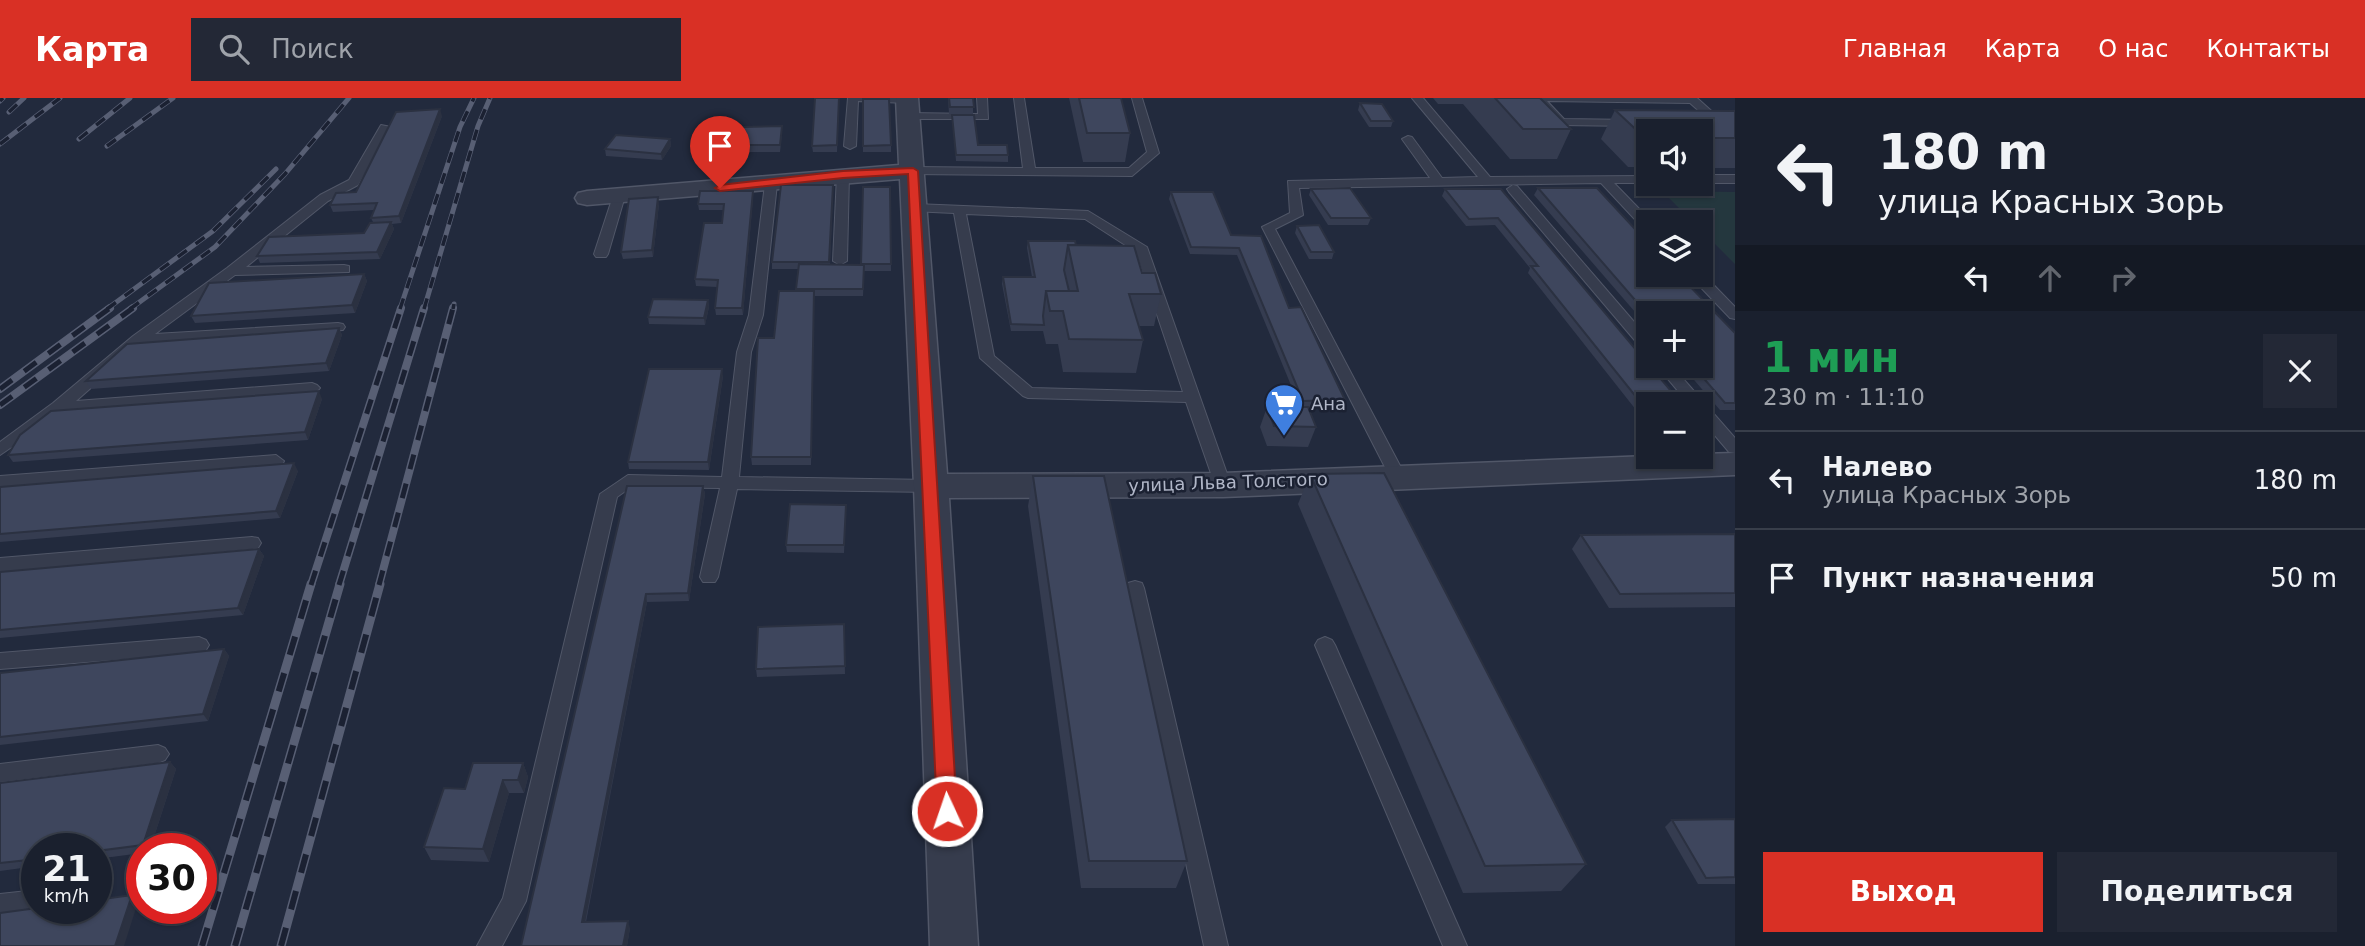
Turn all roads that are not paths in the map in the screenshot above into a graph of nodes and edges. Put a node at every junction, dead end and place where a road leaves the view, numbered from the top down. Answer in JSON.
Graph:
{"nodes":[{"id":1,"x":982,"y":98,"type":"edge"},
{"id":2,"x":1019,"y":98,"type":"edge"},
{"id":3,"x":1137,"y":98,"type":"edge"},
{"id":4,"x":1417,"y":98,"type":"edge"},
{"id":5,"x":1539,"y":98,"type":"edge"},
{"id":6,"x":853,"y":99,"type":"edge"},
{"id":7,"x":908,"y":105,"type":"edge"},
{"id":8,"x":1636,"y":123,"type":"edge"},
{"id":9,"x":1713,"y":124,"type":"edge"},
{"id":10,"x":385,"y":127,"type":"edge"},
{"id":11,"x":1408,"y":139,"type":"dead end"},
{"id":12,"x":850,"y":146,"type":"dead end"},
{"id":13,"x":913,"y":171,"type":"junction"},
{"id":14,"x":1030,"y":172,"type":"junction"},
{"id":15,"x":843,"y":175,"type":"junction"},
{"id":16,"x":1713,"y":179,"type":"edge"},
{"id":17,"x":1735,"y":179,"type":"edge"},
{"id":18,"x":1636,"y":180,"type":"edge"},
{"id":19,"x":1488,"y":181,"type":"junction"},
{"id":20,"x":1438,"y":182,"type":"junction"},
{"id":21,"x":771,"y":184,"type":"junction"},
{"id":22,"x":1608,"y":184,"type":"junction"},
{"id":23,"x":619,"y":196,"type":"junction"},
{"id":24,"x":587,"y":198,"type":"dead end"},
{"id":25,"x":915,"y":208,"type":"junction"},
{"id":26,"x":959,"y":208,"type":"junction"},
{"id":27,"x":1636,"y":213,"type":"edge"},
{"id":28,"x":601,"y":254,"type":"dead end"},
{"id":29,"x":840,"y":261,"type":"dead end"},
{"id":30,"x":344,"y":269,"type":"dead end"},
{"id":31,"x":232,"y":271,"type":"junction"},
{"id":32,"x":1708,"y":287,"type":"edge"},
{"id":33,"x":1735,"y":315,"type":"edge"},
{"id":34,"x":338,"y":327,"type":"edge"},
{"id":35,"x":1636,"y":333,"type":"edge"},
{"id":36,"x":138,"y":339,"type":"junction"},
{"id":37,"x":1674,"y":378,"type":"edge"},
{"id":38,"x":312,"y":388,"type":"dead end"},
{"id":39,"x":1687,"y":392,"type":"edge"},
{"id":40,"x":1193,"y":397,"type":"junction"},
{"id":41,"x":59,"y":407,"type":"junction"},
{"id":42,"x":1713,"y":422,"type":"edge"},
{"id":43,"x":1735,"y":448,"type":"edge"},
{"id":44,"x":0,"y":450,"type":"edge"},
{"id":45,"x":276,"y":461,"type":"edge"},
{"id":46,"x":1735,"y":464,"type":"edge"},
{"id":47,"x":1398,"y":477,"type":"junction"},
{"id":48,"x":0,"y":482,"type":"edge"},
{"id":49,"x":730,"y":483,"type":"junction"},
{"id":50,"x":1223,"y":485,"type":"junction"},
{"id":51,"x":931,"y":486,"type":"junction"},
{"id":52,"x":252,"y":543,"type":"dead end"},
{"id":53,"x":0,"y":565,"type":"edge"},
{"id":54,"x":709,"y":577,"type":"dead end"},
{"id":55,"x":1135,"y":588,"type":"dead end"},
{"id":56,"x":199,"y":645,"type":"dead end"},
{"id":57,"x":1325,"y":645,"type":"dead end"},
{"id":58,"x":0,"y":661,"type":"edge"},
{"id":59,"x":158,"y":754,"type":"dead end"},
{"id":60,"x":0,"y":773,"type":"edge"},
{"id":61,"x":21,"y":903,"type":"edge"},
{"id":62,"x":0,"y":905,"type":"edge"},
{"id":63,"x":489,"y":946,"type":"edge"},
{"id":64,"x":954,"y":946,"type":"edge"},
{"id":65,"x":1216,"y":946,"type":"edge"},
{"id":66,"x":1455,"y":946,"type":"edge"}],
"edges":[{"from":1,"to":7,"type":"lane"},
{"from":2,"to":14,"type":"lane"},
{"from":3,"to":14,"type":"lane"},
{"from":4,"to":19,"type":"lane"},
{"from":5,"to":8,"type":"lane"},
{"from":5,"to":9,"type":"lane"},
{"from":6,"to":7,"type":"lane"},
{"from":6,"to":12,"type":"lane"},
{"from":7,"to":13,"type":"street"},
{"from":10,"to":31,"type":"lane"},
{"from":11,"to":20,"type":"lane"},
{"from":13,"to":14,"type":"lane"},
{"from":13,"to":15,"type":"street"},
{"from":13,"to":25,"type":"street"},
{"from":15,"to":21,"type":"street"},
{"from":15,"to":29,"type":"lane"},
{"from":16,"to":17,"type":"lane"},
{"from":18,"to":22,"type":"lane"},
{"from":19,"to":20,"type":"lane"},
{"from":19,"to":22,"type":"lane"},
{"from":20,"to":47,"type":"lane"},
{"from":21,"to":23,"type":"street"},
{"from":21,"to":49,"type":"lane"},
{"from":22,"to":27,"type":"lane"},
{"from":22,"to":35,"type":"lane"},
{"from":23,"to":24,"type":"street"},
{"from":23,"to":28,"type":"lane"},
{"from":25,"to":26,"type":"lane"},
{"from":25,"to":51,"type":"street"},
{"from":26,"to":40,"type":"lane"},
{"from":26,"to":40,"type":"lane"},
{"from":30,"to":31,"type":"lane"},
{"from":31,"to":36,"type":"lane"},
{"from":32,"to":33,"type":"lane"},
{"from":34,"to":36,"type":"lane"},
{"from":36,"to":41,"type":"lane"},
{"from":37,"to":39,"type":"lane"},
{"from":38,"to":41,"type":"lane"},
{"from":40,"to":50,"type":"lane"},
{"from":41,"to":44,"type":"lane"},
{"from":42,"to":43,"type":"lane"},
{"from":45,"to":48,"type":"lane"},
{"from":46,"to":47,"type":"street","name":"улица Льва Толстого"},
{"from":47,"to":50,"type":"street","name":"улица Льва Толстого"},
{"from":49,"to":51,"type":"lane"},
{"from":49,"to":54,"type":"lane"},
{"from":49,"to":63,"type":"lane"},
{"from":50,"to":51,"type":"street","name":"улица Льва Толстого"},
{"from":51,"to":64,"type":"street"},
{"from":52,"to":53,"type":"lane"},
{"from":55,"to":65,"type":"lane"},
{"from":56,"to":58,"type":"lane"},
{"from":57,"to":66,"type":"lane"},
{"from":59,"to":60,"type":"lane"},
{"from":61,"to":62,"type":"lane"}]}
